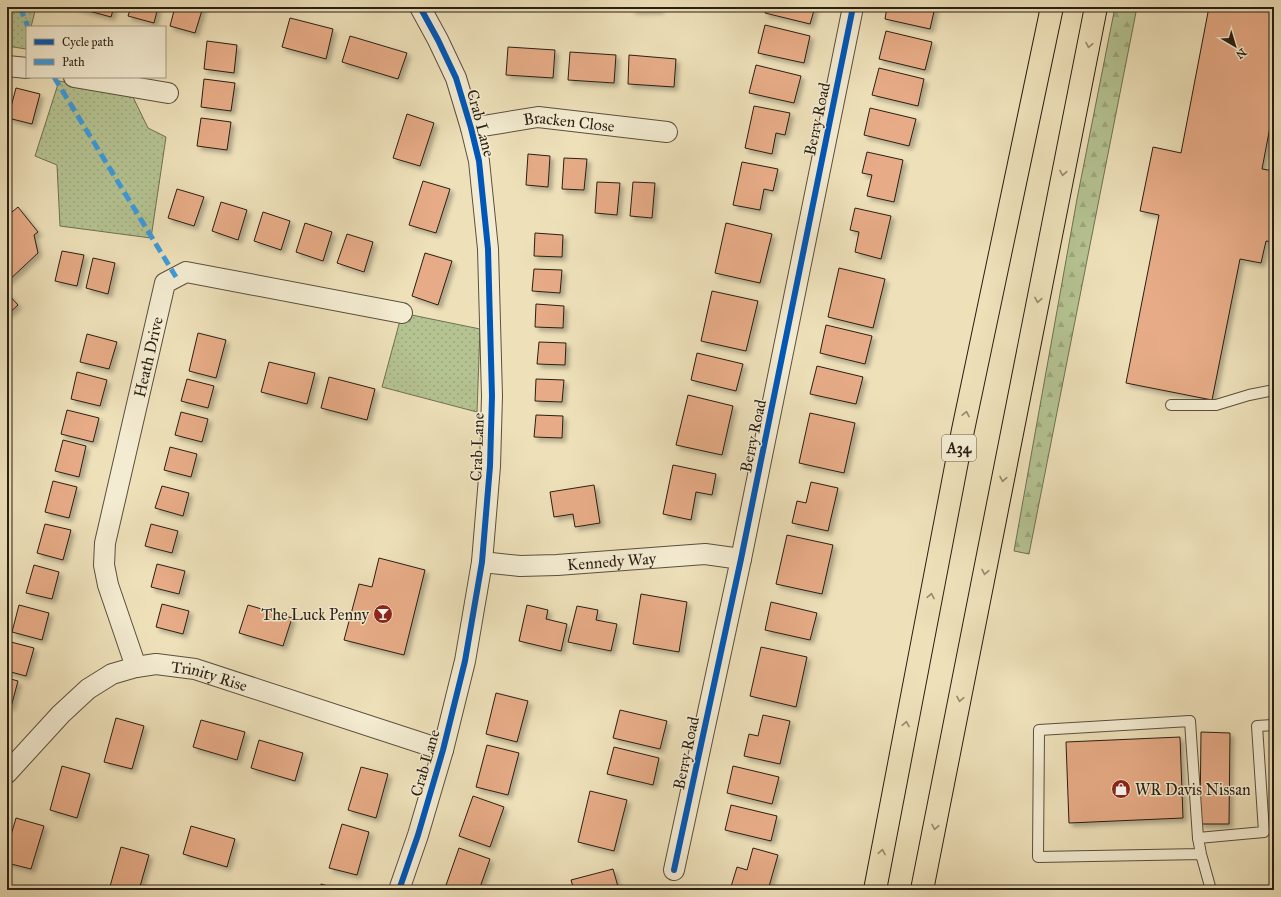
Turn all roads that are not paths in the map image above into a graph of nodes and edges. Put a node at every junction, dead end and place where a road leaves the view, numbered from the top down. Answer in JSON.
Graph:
{"nodes":[{"id":1,"x":420,"y":7,"type":"edge"},
{"id":2,"x":853,"y":7,"type":"edge"},
{"id":3,"x":1052,"y":7,"type":"edge"},
{"id":4,"x":1096,"y":7,"type":"edge"},
{"id":5,"x":7,"y":66,"type":"edge"},
{"id":6,"x":26,"y":68,"type":"edge"},
{"id":7,"x":80,"y":78,"type":"edge"},
{"id":8,"x":168,"y":93,"type":"dead end"},
{"id":9,"x":471,"y":128,"type":"junction"},
{"id":10,"x":667,"y":132,"type":"dead end"},
{"id":11,"x":402,"y":313,"type":"dead end"},
{"id":12,"x":1274,"y":390,"type":"edge"},
{"id":13,"x":1171,"y":405,"type":"dead end"},
{"id":14,"x":741,"y":559,"type":"junction"},
{"id":15,"x":482,"y":562,"type":"junction"},
{"id":16,"x":136,"y":667,"type":"junction"},
{"id":17,"x":1274,"y":725,"type":"edge"},
{"id":18,"x":443,"y":750,"type":"junction"},
{"id":19,"x":7,"y":773,"type":"edge"},
{"id":20,"x":1198,"y":838,"type":"junction"},
{"id":21,"x":1201,"y":854,"type":"junction"},
{"id":22,"x":674,"y":870,"type":"dead end"},
{"id":23,"x":399,"y":890,"type":"edge"},
{"id":24,"x":875,"y":890,"type":"edge"},
{"id":25,"x":922,"y":890,"type":"edge"},
{"id":26,"x":1212,"y":890,"type":"edge"}],
"edges":[{"from":1,"to":9,"type":"street","name":"Crab Lane"},
{"from":2,"to":14,"type":"street","name":"Berry Road"},
{"from":24,"to":3,"type":"highway","number":"A34","one_way":true},
{"from":4,"to":25,"type":"highway","one_way":true},
{"from":5,"to":6,"type":"street"},
{"from":7,"to":8,"type":"street"},
{"from":9,"to":10,"type":"street","name":"Bracken Close"},
{"from":9,"to":15,"type":"street","name":"Crab Lane"},
{"from":11,"to":16,"type":"street","name":"Heath Drive"},
{"from":12,"to":13,"type":"lane"},
{"from":14,"to":15,"type":"street","name":"Kennedy Way"},
{"from":14,"to":22,"type":"street","name":"Berry Road"},
{"from":15,"to":18,"type":"street","name":"Crab Lane"},
{"from":16,"to":18,"type":"street","name":"Trinity Rise"},
{"from":16,"to":19,"type":"street","name":"Trinity Rise"},
{"from":17,"to":20,"type":"lane"},
{"from":18,"to":23,"type":"street","name":"Crab Lane"},
{"from":20,"to":21,"type":"lane"},
{"from":20,"to":21,"type":"lane"},
{"from":21,"to":26,"type":"lane"}]}
